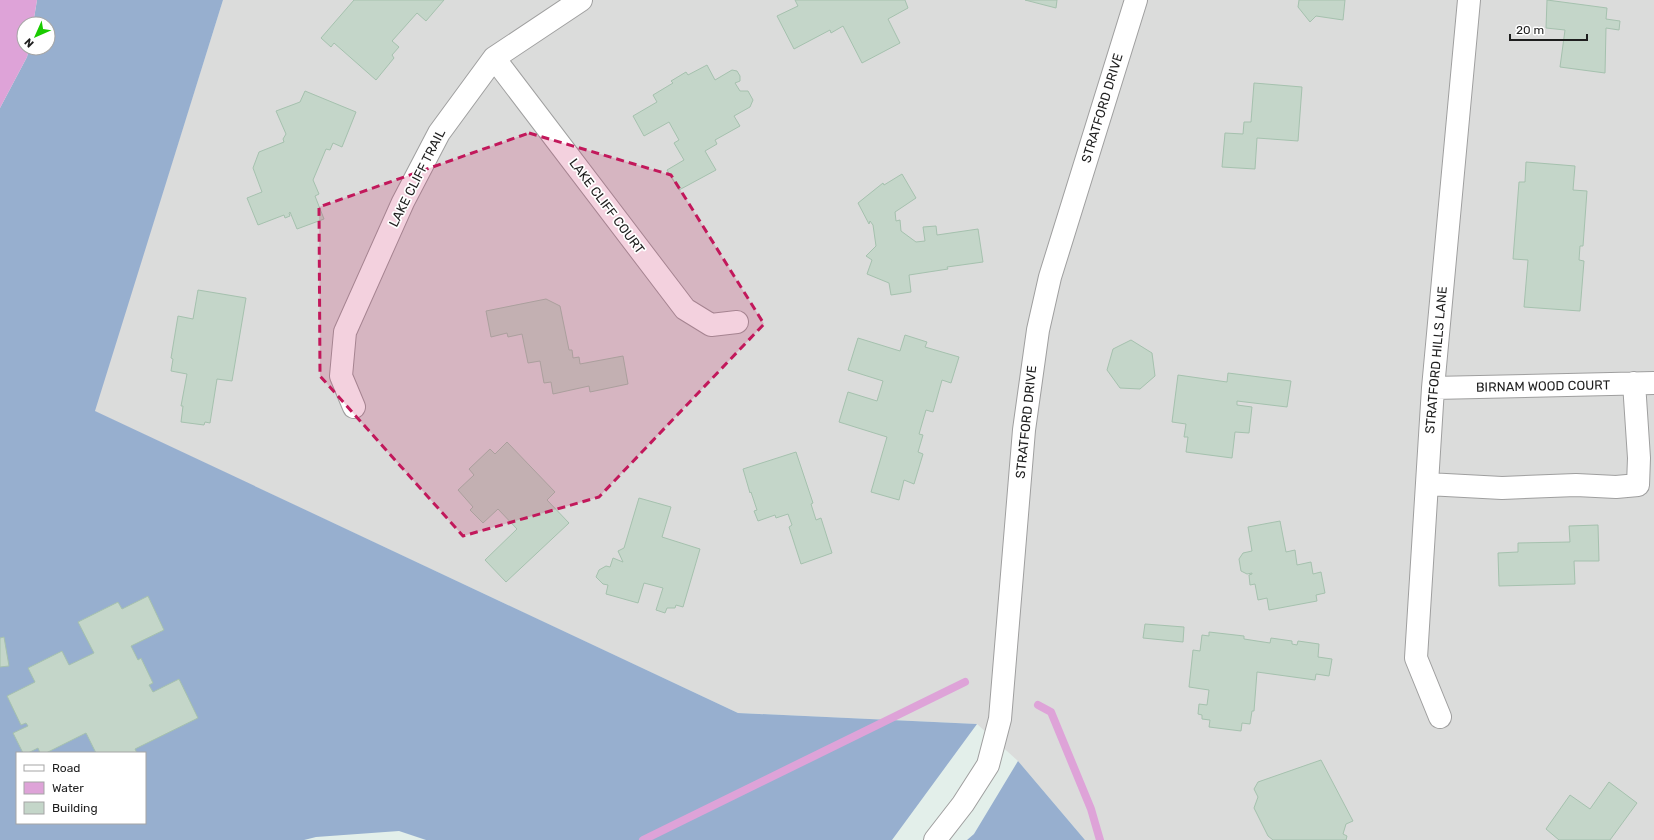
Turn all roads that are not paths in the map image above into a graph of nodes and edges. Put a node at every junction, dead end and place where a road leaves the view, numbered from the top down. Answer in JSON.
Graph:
{"nodes":[{"id":1,"x":581,"y":0,"type":"edge"},
{"id":2,"x":1136,"y":0,"type":"edge"},
{"id":3,"x":1469,"y":0,"type":"edge"},
{"id":4,"x":494,"y":58,"type":"junction"},
{"id":5,"x":738,"y":322,"type":"dead end"},
{"id":6,"x":1644,"y":383,"type":"edge"},
{"id":7,"x":1433,"y":388,"type":"junction"},
{"id":8,"x":354,"y":407,"type":"dead end"},
{"id":9,"x":1427,"y":484,"type":"junction"},
{"id":10,"x":1440,"y":717,"type":"dead end"},
{"id":11,"x":935,"y":840,"type":"edge"}],
"edges":[{"from":1,"to":4,"type":"street","name":"LAKE CLIFF TRAIL"},
{"from":2,"to":11,"type":"street","name":"STRATFORD DRIVE"},
{"from":3,"to":7,"type":"street","name":"STRATFORD HILLS LANE"},
{"from":4,"to":5,"type":"street","name":"LAKE CLIFF COURT"},
{"from":4,"to":8,"type":"street","name":"LAKE CLIFF TRAIL"},
{"from":6,"to":7,"type":"street","name":"BIRNAM WOOD COURT"},
{"from":6,"to":9,"type":"street"},
{"from":7,"to":9,"type":"street","name":"STRATFORD HILLS LANE"},
{"from":9,"to":10,"type":"street","name":"STRATFORD HILLS LANE"}]}
